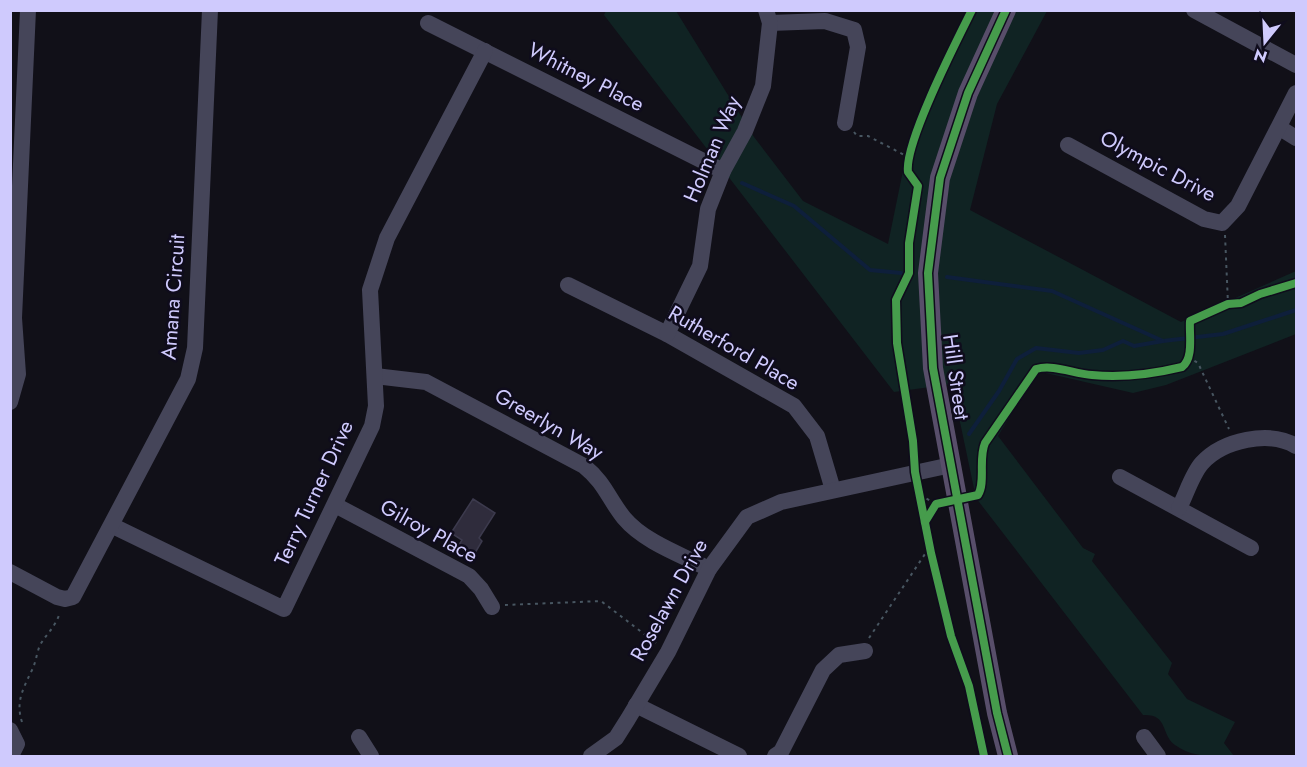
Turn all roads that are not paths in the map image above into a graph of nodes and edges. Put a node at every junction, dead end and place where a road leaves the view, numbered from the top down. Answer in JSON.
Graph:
{"nodes":[{"id":1,"x":28,"y":10,"type":"edge"},
{"id":2,"x":210,"y":10,"type":"edge"},
{"id":3,"x":1006,"y":10,"type":"edge"},
{"id":4,"x":1194,"y":10,"type":"edge"},
{"id":5,"x":768,"y":17,"type":"edge"},
{"id":6,"x":428,"y":23,"type":"dead end"},
{"id":7,"x":485,"y":51,"type":"junction"},
{"id":8,"x":1296,"y":65,"type":"edge"},
{"id":9,"x":1296,"y":93,"type":"edge"},
{"id":10,"x":845,"y":123,"type":"road end"},
{"id":11,"x":1280,"y":128,"type":"junction"},
{"id":12,"x":1296,"y":138,"type":"edge"},
{"id":13,"x":1068,"y":145,"type":"dead end"},
{"id":14,"x":16,"y":161,"type":"edge"},
{"id":15,"x":723,"y":171,"type":"junction"},
{"id":16,"x":568,"y":285,"type":"dead end"},
{"id":17,"x":13,"y":318,"type":"edge"},
{"id":18,"x":667,"y":334,"type":"junction"},
{"id":19,"x":375,"y":376,"type":"junction"},
{"id":20,"x":10,"y":402,"type":"edge"},
{"id":21,"x":1296,"y":446,"type":"edge"},
{"id":22,"x":951,"y":465,"type":"junction"},
{"id":23,"x":1120,"y":477,"type":"dead end"},
{"id":24,"x":833,"y":490,"type":"junction"},
{"id":25,"x":335,"y":505,"type":"junction"},
{"id":26,"x":1179,"y":508,"type":"junction"},
{"id":27,"x":113,"y":526,"type":"junction"},
{"id":28,"x":1251,"y":549,"type":"dead end"},
{"id":29,"x":709,"y":569,"type":"junction"},
{"id":30,"x":10,"y":572,"type":"edge"},
{"id":31,"x":492,"y":607,"type":"road end"},
{"id":32,"x":865,"y":651,"type":"road end"},
{"id":33,"x":636,"y":705,"type":"junction"},
{"id":34,"x":18,"y":729,"type":"edge"},
{"id":35,"x":359,"y":737,"type":"dead end"},
{"id":36,"x":1144,"y":737,"type":"dead end"},
{"id":37,"x":12,"y":756,"type":"edge"},
{"id":38,"x":371,"y":756,"type":"edge"},
{"id":39,"x":591,"y":756,"type":"edge"},
{"id":40,"x":739,"y":756,"type":"edge"},
{"id":41,"x":775,"y":756,"type":"edge"},
{"id":42,"x":1008,"y":756,"type":"edge"},
{"id":43,"x":1158,"y":756,"type":"edge"}],
"edges":[{"from":1,"to":14,"type":"street"},
{"from":2,"to":27,"type":"street","name":"Amana Circuit"},
{"from":3,"to":22,"type":"main road","name":"Hill Street"},
{"from":4,"to":8,"type":"street"},
{"from":5,"to":10,"type":"street"},
{"from":5,"to":15,"type":"street","name":"Holman Way"},
{"from":6,"to":7,"type":"street","name":"Whitney Place"},
{"from":7,"to":15,"type":"street","name":"Whitney Place"},
{"from":7,"to":19,"type":"street","name":"Terry Turner Drive"},
{"from":9,"to":11,"type":"street","name":"Olympic Drive"},
{"from":11,"to":12,"type":"street"},
{"from":11,"to":13,"type":"street","name":"Olympic Drive"},
{"from":14,"to":17,"type":"street"},
{"from":15,"to":18,"type":"street","name":"Holman Way"},
{"from":16,"to":18,"type":"street","name":"Rutherford Place"},
{"from":17,"to":20,"type":"street"},
{"from":18,"to":24,"type":"street","name":"Rutherford Place"},
{"from":19,"to":25,"type":"street","name":"Terry Turner Drive"},
{"from":19,"to":29,"type":"street","name":"Greerlyn Way"},
{"from":21,"to":26,"type":"street"},
{"from":22,"to":24,"type":"street","name":"Roselawn Drive"},
{"from":22,"to":42,"type":"main road","name":"Hill Street"},
{"from":23,"to":26,"type":"street"},
{"from":24,"to":29,"type":"street","name":"Roselawn Drive"},
{"from":25,"to":27,"type":"street","name":"Terry Turner Drive"},
{"from":25,"to":31,"type":"street","name":"Gilroy Place"},
{"from":26,"to":28,"type":"street"},
{"from":27,"to":30,"type":"street","name":"Amana Circuit"},
{"from":29,"to":33,"type":"street","name":"Roselawn Drive"},
{"from":32,"to":41,"type":"street"},
{"from":33,"to":39,"type":"street","name":"Roselawn Drive"},
{"from":33,"to":40,"type":"street"},
{"from":34,"to":37,"type":"street"},
{"from":35,"to":38,"type":"street"},
{"from":36,"to":43,"type":"street"}]}
